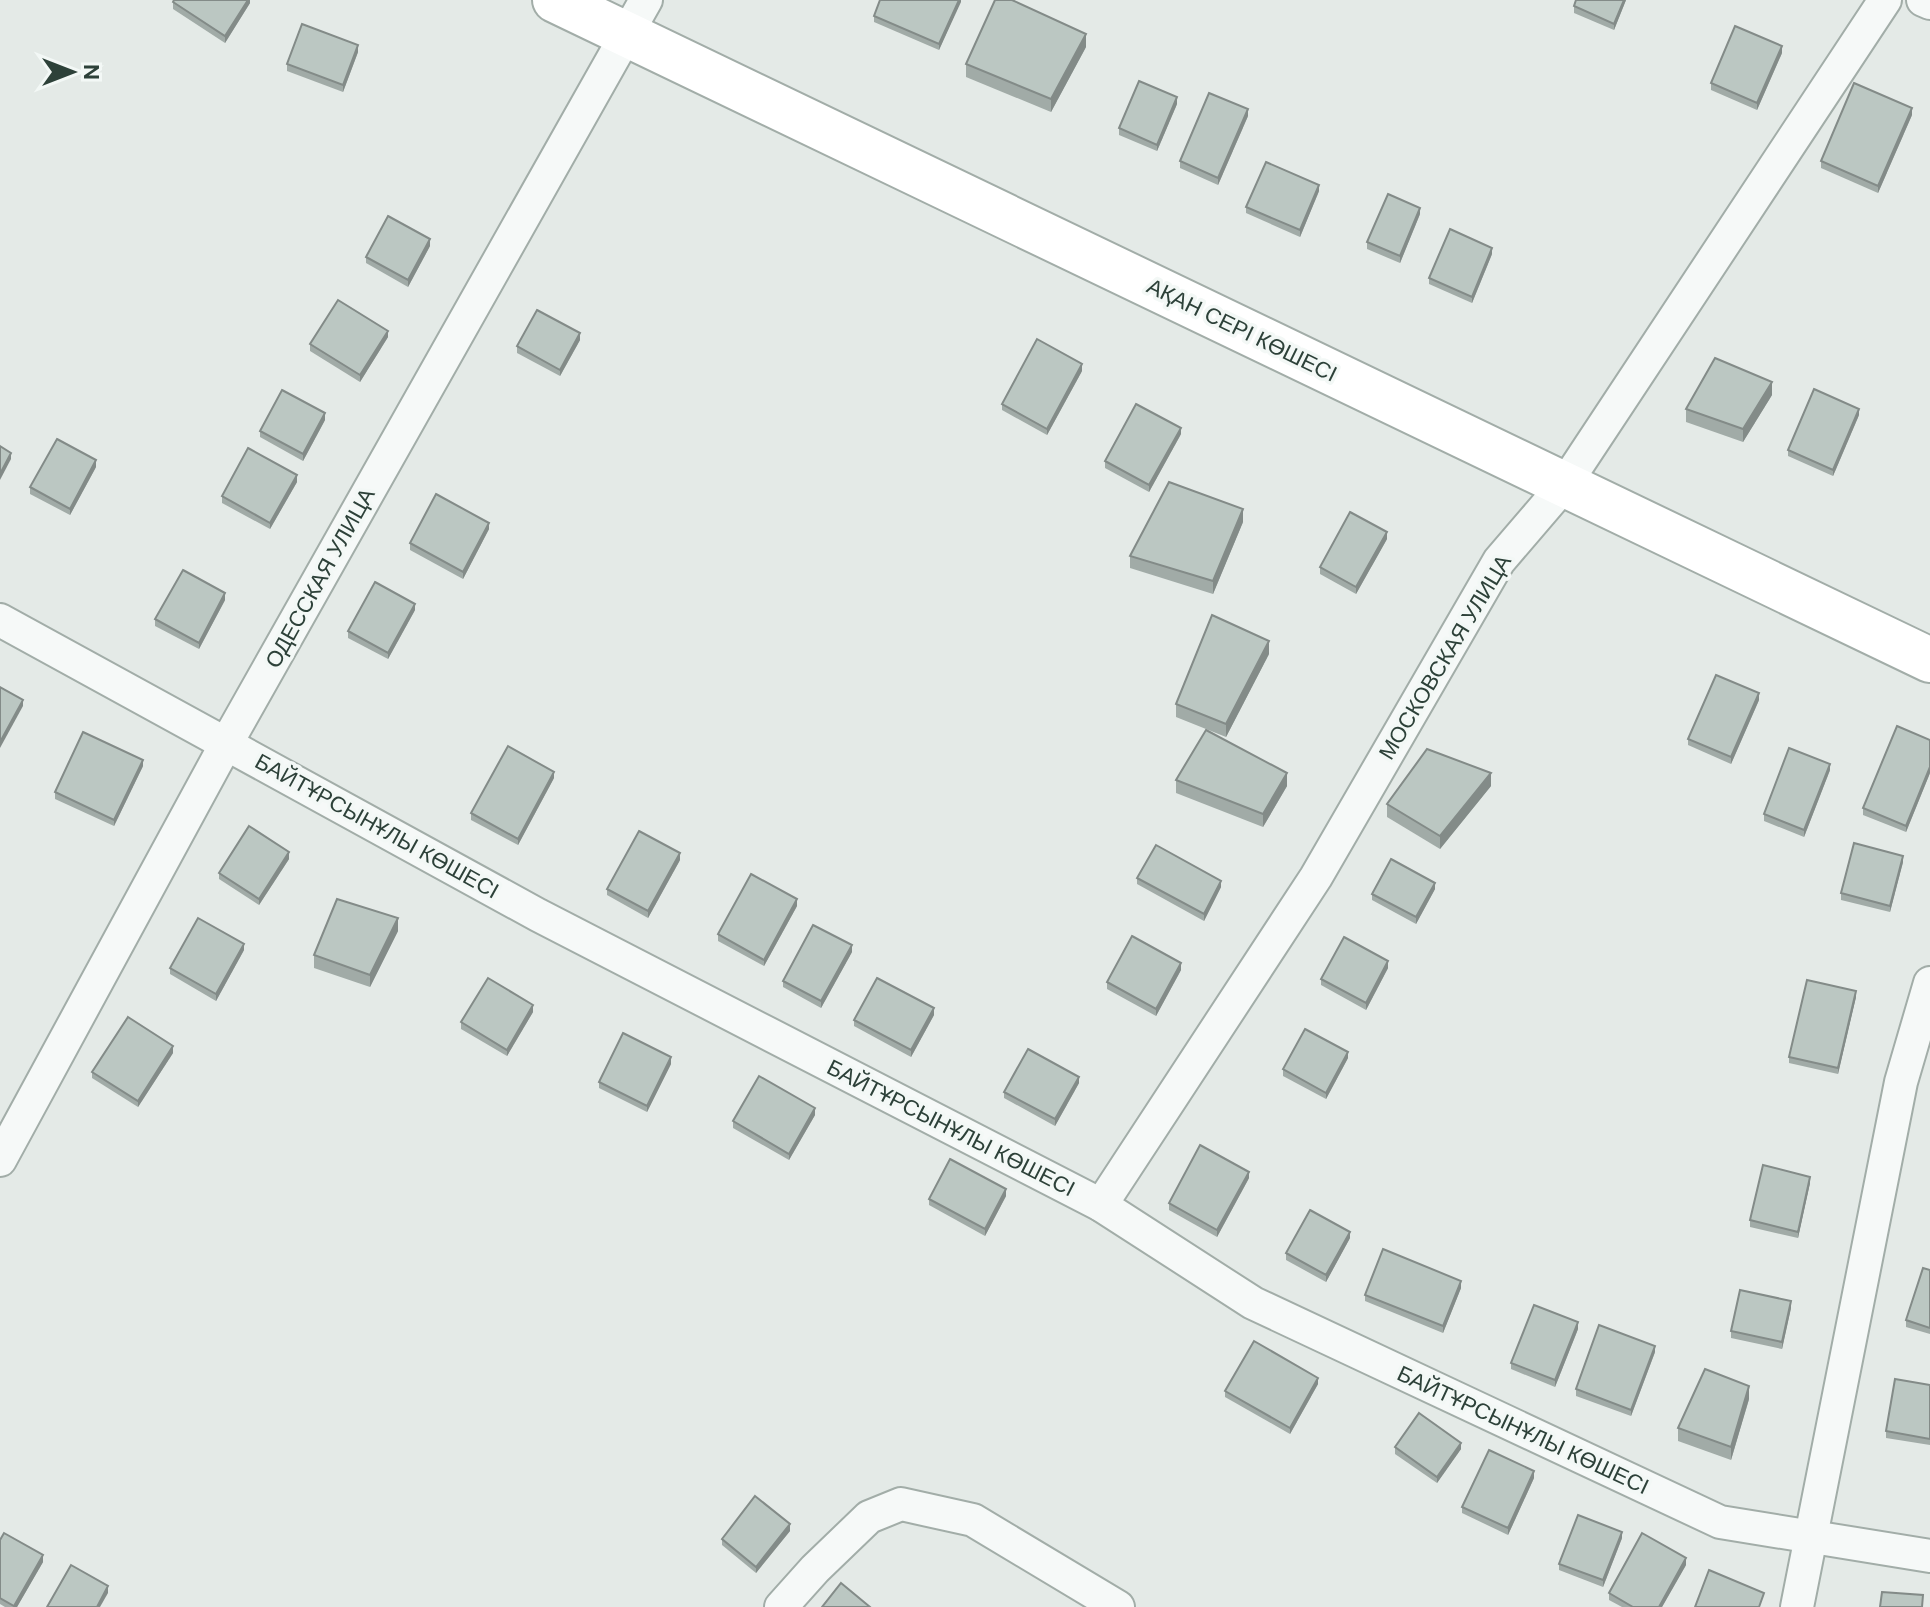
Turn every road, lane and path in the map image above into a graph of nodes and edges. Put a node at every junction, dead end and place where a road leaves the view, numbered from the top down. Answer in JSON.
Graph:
{"nodes":[{"id":1,"x":555,"y":0,"type":"edge"},
{"id":2,"x":1885,"y":0,"type":"edge"},
{"id":3,"x":1923,"y":0,"type":"edge"},
{"id":4,"x":1930,"y":3,"type":"edge"},
{"id":5,"x":636,"y":17,"type":"edge"},
{"id":6,"x":1565,"y":484,"type":"junction"},
{"id":7,"x":0,"y":620,"type":"edge"},
{"id":8,"x":1930,"y":660,"type":"edge"},
{"id":9,"x":226,"y":744,"type":"junction"},
{"id":10,"x":1930,"y":983,"type":"edge"},
{"id":11,"x":0,"y":1160,"type":"edge"},
{"id":12,"x":1101,"y":1205,"type":"junction"},
{"id":13,"x":1811,"y":1538,"type":"junction"},
{"id":14,"x":1930,"y":1556,"type":"edge"},
{"id":15,"x":781,"y":1607,"type":"edge"},
{"id":16,"x":1118,"y":1607,"type":"edge"},
{"id":17,"x":1797,"y":1607,"type":"edge"}],
"edges":[{"from":1,"to":5,"type":"street","name":"АҚАН СЕРІ КӨШЕСІ"},
{"from":2,"to":6,"type":"street","name":"МОСКОВСКАЯ УЛИЦА"},
{"from":3,"to":4,"type":"street"},
{"from":5,"to":6,"type":"street","name":"АҚАН СЕРІ КӨШЕСІ"},
{"from":5,"to":9,"type":"street","name":"ОДЕССКАЯ УЛИЦА"},
{"from":6,"to":8,"type":"street","name":"АҚАН СЕРІ КӨШЕСІ"},
{"from":6,"to":12,"type":"street","name":"МОСКОВСКАЯ УЛИЦА"},
{"from":7,"to":9,"type":"street","name":"БАЙТҰРСЫНҰЛЫ КӨШЕСІ"},
{"from":9,"to":11,"type":"street","name":"ОДЕССКАЯ УЛИЦА"},
{"from":9,"to":12,"type":"street","name":"БАЙТҰРСЫНҰЛЫ КӨШЕСІ"},
{"from":10,"to":13,"type":"street"},
{"from":12,"to":13,"type":"street","name":"БАЙТҰРСЫНҰЛЫ КӨШЕСІ"},
{"from":13,"to":14,"type":"street","name":"БАЙТҰРСЫНҰЛЫ КӨШЕСІ"},
{"from":13,"to":17,"type":"street"},
{"from":15,"to":16,"type":"street"}]}
